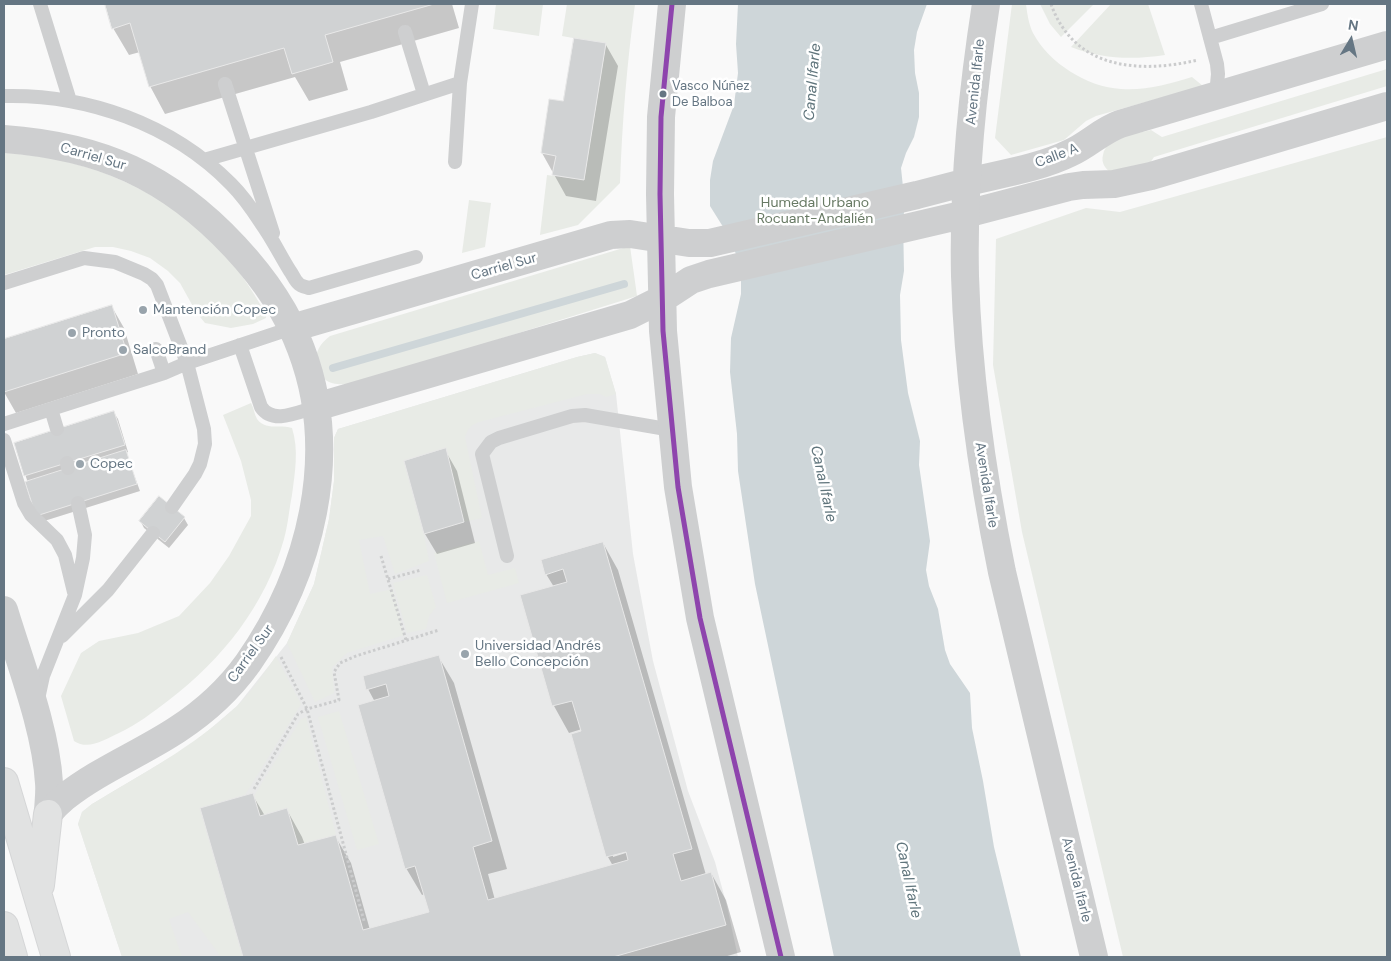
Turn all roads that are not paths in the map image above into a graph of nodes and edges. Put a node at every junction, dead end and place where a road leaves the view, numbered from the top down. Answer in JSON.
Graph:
{"nodes":[{"id":1,"x":40,"y":4,"type":"edge"},
{"id":2,"x":472,"y":4,"type":"edge"},
{"id":3,"x":672,"y":4,"type":"edge"},
{"id":4,"x":986,"y":4,"type":"edge"},
{"id":5,"x":1201,"y":4,"type":"edge"},
{"id":6,"x":1322,"y":4,"type":"edge"},
{"id":7,"x":405,"y":32,"type":"dead end"},
{"id":8,"x":1210,"y":38,"type":"junction"},
{"id":9,"x":1387,"y":45,"type":"edge"},
{"id":10,"x":460,"y":83,"type":"junction"},
{"id":11,"x":224,"y":84,"type":"dead end"},
{"id":12,"x":424,"y":94,"type":"junction"},
{"id":13,"x":1216,"y":95,"type":"junction"},
{"id":14,"x":4,"y":96,"type":"edge"},
{"id":15,"x":70,"y":100,"type":"junction"},
{"id":16,"x":1387,"y":106,"type":"edge"},
{"id":17,"x":4,"y":139,"type":"edge"},
{"id":18,"x":1087,"y":143,"type":"junction"},
{"id":19,"x":246,"y":148,"type":"junction"},
{"id":20,"x":204,"y":160,"type":"junction"},
{"id":21,"x":455,"y":162,"type":"dead end"},
{"id":22,"x":967,"y":182,"type":"junction"},
{"id":23,"x":1097,"y":184,"type":"junction"},
{"id":24,"x":966,"y":214,"type":"junction"},
{"id":25,"x":661,"y":238,"type":"junction"},
{"id":26,"x":719,"y":240,"type":"joint"},
{"id":27,"x":281,"y":256,"type":"junction"},
{"id":28,"x":416,"y":257,"type":"dead end"},
{"id":29,"x":4,"y":283,"type":"edge"},
{"id":30,"x":662,"y":299,"type":"junction"},
{"id":31,"x":292,"y":328,"type":"junction"},
{"id":32,"x":240,"y":345,"type":"junction"},
{"id":33,"x":156,"y":349,"type":"dead end"},
{"id":34,"x":186,"y":363,"type":"junction"},
{"id":35,"x":164,"y":373,"type":"junction"},
{"id":36,"x":316,"y":407,"type":"junction"},
{"id":37,"x":51,"y":409,"type":"junction"},
{"id":38,"x":4,"y":424,"type":"edge"},
{"id":39,"x":56,"y":430,"type":"dead end"},
{"id":40,"x":672,"y":430,"type":"junction"},
{"id":41,"x":4,"y":440,"type":"edge"},
{"id":42,"x":78,"y":503,"type":"dead end"},
{"id":43,"x":172,"y":507,"type":"dead end"},
{"id":44,"x":153,"y":533,"type":"dead end"},
{"id":45,"x":507,"y":556,"type":"dead end"},
{"id":46,"x":75,"y":595,"type":"junction"},
{"id":47,"x":4,"y":610,"type":"edge"},
{"id":48,"x":58,"y":640,"type":"junction"},
{"id":49,"x":37,"y":717,"type":"junction"},
{"id":50,"x":4,"y":782,"type":"edge"},
{"id":51,"x":48,"y":814,"type":"junction"},
{"id":52,"x":39,"y":899,"type":"junction"},
{"id":53,"x":4,"y":926,"type":"edge"},
{"id":54,"x":13,"y":957,"type":"edge"},
{"id":55,"x":56,"y":957,"type":"edge"},
{"id":56,"x":781,"y":957,"type":"edge"},
{"id":57,"x":1094,"y":957,"type":"edge"}],
"edges":[{"from":1,"to":15,"type":"lane"},
{"from":2,"to":10,"type":"lane"},
{"from":3,"to":25,"type":"street"},
{"from":4,"to":22,"type":"street","name":"Avenida Ifarle"},
{"from":5,"to":8,"type":"lane"},
{"from":6,"to":8,"type":"lane"},
{"from":7,"to":12,"type":"lane"},
{"from":8,"to":13,"type":"lane"},
{"from":9,"to":13,"type":"street","name":"Calle A"},
{"from":10,"to":12,"type":"lane"},
{"from":10,"to":21,"type":"lane"},
{"from":11,"to":19,"type":"lane"},
{"from":12,"to":19,"type":"lane"},
{"from":13,"to":18,"type":"street","name":"Calle A"},
{"from":14,"to":15,"type":"lane"},
{"from":15,"to":20,"type":"lane"},
{"from":16,"to":23,"type":"street"},
{"from":17,"to":31,"type":"street","name":"Carriel Sur"},
{"from":18,"to":22,"type":"street","name":"Calle A"},
{"from":18,"to":23,"type":"street"},
{"from":19,"to":20,"type":"lane"},
{"from":19,"to":27,"type":"lane"},
{"from":20,"to":27,"type":"lane"},
{"from":22,"to":24,"type":"street","name":"Avenida Ifarle"},
{"from":22,"to":26,"type":"street","name":"Calle A"},
{"from":23,"to":24,"type":"street"},
{"from":24,"to":30,"type":"street"},
{"from":24,"to":57,"type":"street","name":"Avenida Ifarle"},
{"from":25,"to":26,"type":"street","name":"Carriel Sur"},
{"from":25,"to":30,"type":"street"},
{"from":25,"to":31,"type":"street","name":"Carriel Sur"},
{"from":27,"to":28,"type":"lane"},
{"from":29,"to":34,"type":"lane"},
{"from":30,"to":36,"type":"street"},
{"from":30,"to":40,"type":"street"},
{"from":31,"to":32,"type":"lane"},
{"from":31,"to":36,"type":"street","name":"Carriel Sur"},
{"from":32,"to":34,"type":"lane"},
{"from":32,"to":36,"type":"lane"},
{"from":33,"to":35,"type":"lane"},
{"from":34,"to":35,"type":"lane"},
{"from":34,"to":43,"type":"lane"},
{"from":35,"to":37,"type":"lane"},
{"from":36,"to":51,"type":"street","name":"Carriel Sur"},
{"from":37,"to":38,"type":"lane"},
{"from":37,"to":39,"type":"lane"},
{"from":40,"to":45,"type":"lane"},
{"from":40,"to":56,"type":"street"},
{"from":41,"to":46,"type":"lane"},
{"from":42,"to":46,"type":"lane"},
{"from":44,"to":48,"type":"lane"},
{"from":46,"to":48,"type":"lane"},
{"from":47,"to":49,"type":"street"},
{"from":48,"to":49,"type":"lane"},
{"from":49,"to":51,"type":"street"},
{"from":50,"to":52,"type":"main road"},
{"from":51,"to":52,"type":"main road"},
{"from":52,"to":55,"type":"main road"},
{"from":53,"to":54,"type":"main road"}]}
